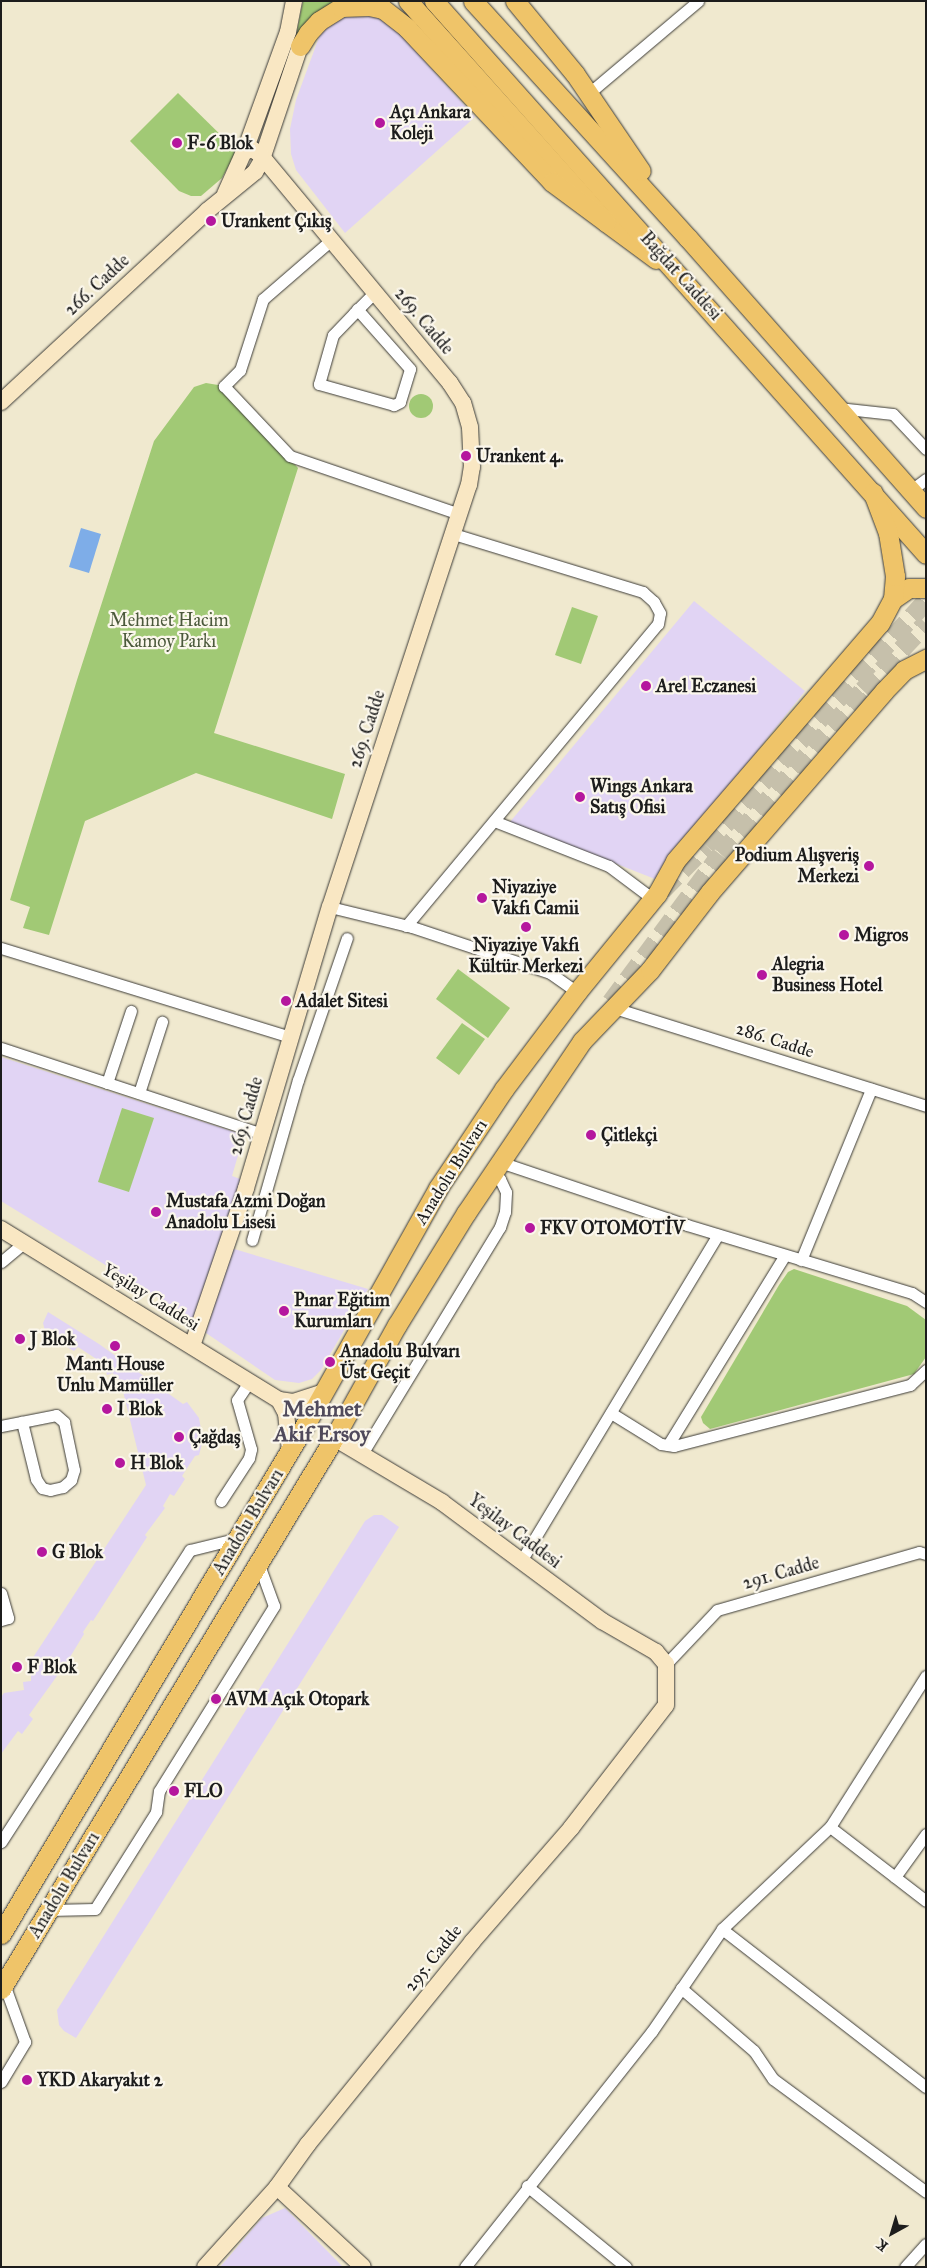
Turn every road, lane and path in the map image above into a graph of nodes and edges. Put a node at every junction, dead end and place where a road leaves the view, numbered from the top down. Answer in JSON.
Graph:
{"nodes":[{"id":1,"x":294,"y":1,"type":"edge"},
{"id":2,"x":408,"y":1,"type":"edge"},
{"id":3,"x":434,"y":1,"type":"edge"},
{"id":4,"x":473,"y":1,"type":"edge"},
{"id":5,"x":515,"y":1,"type":"edge"},
{"id":6,"x":698,"y":1,"type":"edge"},
{"id":7,"x":300,"y":46,"type":"joint"},
{"id":8,"x":588,"y":94,"type":"junction"},
{"id":9,"x":242,"y":157,"type":"junction"},
{"id":10,"x":259,"y":165,"type":"junction"},
{"id":11,"x":221,"y":199,"type":"junction"},
{"id":12,"x":606,"y":222,"type":"junction"},
{"id":13,"x":688,"y":238,"type":"junction"},
{"id":14,"x":330,"y":241,"type":"junction"},
{"id":15,"x":674,"y":269,"type":"junction"},
{"id":16,"x":374,"y":293,"type":"junction"},
{"id":17,"x":357,"y":309,"type":"junction"},
{"id":18,"x":1,"y":402,"type":"edge"},
{"id":19,"x":836,"y":407,"type":"junction"},
{"id":20,"x":859,"y":434,"type":"junction"},
{"id":21,"x":926,"y":449,"type":"edge"},
{"id":22,"x":923,"y":485,"type":"edge"},
{"id":23,"x":873,"y":493,"type":"junction"},
{"id":24,"x":926,"y":508,"type":"edge"},
{"id":25,"x":459,"y":514,"type":"junction"},
{"id":26,"x":453,"y":534,"type":"junction"},
{"id":27,"x":926,"y":554,"type":"edge"},
{"id":28,"x":926,"y":588,"type":"edge"},
{"id":29,"x":893,"y":599,"type":"junction"},
{"id":30,"x":922,"y":660,"type":"edge"},
{"id":31,"x":494,"y":821,"type":"junction"},
{"id":32,"x":655,"y":897,"type":"junction"},
{"id":33,"x":330,"y":907,"type":"junction"},
{"id":34,"x":406,"y":926,"type":"junction"},
{"id":35,"x":347,"y":938,"type":"dead end"},
{"id":36,"x":1,"y":948,"type":"edge"},
{"id":37,"x":577,"y":992,"type":"junction"},
{"id":38,"x":614,"y":1008,"type":"junction"},
{"id":39,"x":131,"y":1011,"type":"dead end"},
{"id":40,"x":162,"y":1022,"type":"dead end"},
{"id":41,"x":290,"y":1037,"type":"junction"},
{"id":42,"x":1,"y":1048,"type":"edge"},
{"id":43,"x":279,"y":1074,"type":"junction"},
{"id":44,"x":298,"y":1080,"type":"junction"},
{"id":45,"x":107,"y":1083,"type":"junction"},
{"id":46,"x":871,"y":1089,"type":"junction"},
{"id":47,"x":139,"y":1094,"type":"junction"},
{"id":48,"x":926,"y":1106,"type":"edge"},
{"id":49,"x":262,"y":1134,"type":"junction"},
{"id":50,"x":497,"y":1167,"type":"junction"},
{"id":51,"x":1,"y":1229,"type":"edge"},
{"id":52,"x":718,"y":1235,"type":"junction"},
{"id":53,"x":252,"y":1240,"type":"dead end"},
{"id":54,"x":24,"y":1242,"type":"junction"},
{"id":55,"x":785,"y":1255,"type":"junction"},
{"id":56,"x":802,"y":1260,"type":"junction"},
{"id":57,"x":1,"y":1262,"type":"edge"},
{"id":58,"x":926,"y":1302,"type":"edge"},
{"id":59,"x":192,"y":1346,"type":"junction"},
{"id":60,"x":926,"y":1370,"type":"edge"},
{"id":61,"x":250,"y":1381,"type":"junction"},
{"id":62,"x":324,"y":1392,"type":"junction"},
{"id":63,"x":279,"y":1400,"type":"junction"},
{"id":64,"x":611,"y":1413,"type":"junction"},
{"id":65,"x":22,"y":1422,"type":"junction"},
{"id":66,"x":1,"y":1426,"type":"edge"},
{"id":67,"x":334,"y":1438,"type":"junction"},
{"id":68,"x":668,"y":1445,"type":"junction"},
{"id":69,"x":290,"y":1452,"type":"junction"},
{"id":70,"x":362,"y":1454,"type":"junction"},
{"id":71,"x":221,"y":1501,"type":"dead end"},
{"id":72,"x":239,"y":1538,"type":"junction"},
{"id":73,"x":926,"y":1554,"type":"edge"},
{"id":74,"x":521,"y":1561,"type":"junction"},
{"id":75,"x":258,"y":1562,"type":"junction"},
{"id":76,"x":1,"y":1594,"type":"edge"},
{"id":77,"x":1,"y":1620,"type":"edge"},
{"id":78,"x":666,"y":1664,"type":"junction"},
{"id":79,"x":926,"y":1676,"type":"edge"},
{"id":80,"x":830,"y":1827,"type":"junction"},
{"id":81,"x":926,"y":1834,"type":"edge"},
{"id":82,"x":1,"y":1842,"type":"edge"},
{"id":83,"x":895,"y":1877,"type":"junction"},
{"id":84,"x":926,"y":1901,"type":"edge"},
{"id":85,"x":49,"y":1910,"type":"junction"},
{"id":86,"x":722,"y":1930,"type":"junction"},
{"id":87,"x":1,"y":1934,"type":"edge"},
{"id":88,"x":3,"y":1986,"type":"edge"},
{"id":89,"x":681,"y":1988,"type":"junction"},
{"id":90,"x":1,"y":2082,"type":"edge"},
{"id":91,"x":926,"y":2087,"type":"edge"},
{"id":92,"x":528,"y":2186,"type":"junction"},
{"id":93,"x":277,"y":2187,"type":"junction"},
{"id":94,"x":926,"y":2192,"type":"edge"},
{"id":95,"x":926,"y":2244,"type":"edge"},
{"id":96,"x":205,"y":2267,"type":"edge"},
{"id":97,"x":363,"y":2267,"type":"edge"},
{"id":98,"x":465,"y":2267,"type":"edge"},
{"id":99,"x":626,"y":2267,"type":"edge"},
{"id":100,"x":904,"y":2267,"type":"edge"}],
"edges":[{"from":1,"to":9,"type":"street","name":"266. Cadde"},
{"from":2,"to":12,"type":"main road"},
{"from":3,"to":15,"type":"main road","name":"Bağdat Caddesi"},
{"from":4,"to":13,"type":"main road","name":"Bağdat Caddesi"},
{"from":5,"to":8,"type":"main road"},
{"from":6,"to":8,"type":"street"},
{"from":7,"to":10,"type":"street"},
{"from":7,"to":12,"type":"main road"},
{"from":8,"to":13,"type":"main road"},
{"from":9,"to":10,"type":"street"},
{"from":9,"to":11,"type":"street","name":"266. Cadde"},
{"from":10,"to":11,"type":"street","name":"266. Cadde"},
{"from":10,"to":14,"type":"street","name":"269. Cadde"},
{"from":11,"to":18,"type":"street","name":"266. Cadde"},
{"from":12,"to":15,"type":"main road"},
{"from":13,"to":19,"type":"main road","name":"Bağdat Caddesi"},
{"from":14,"to":16,"type":"street","name":"269. Cadde"},
{"from":14,"to":25,"type":"street"},
{"from":15,"to":23,"type":"main road","name":"Bağdat Caddesi"},
{"from":16,"to":17,"type":"street"},
{"from":16,"to":25,"type":"street","name":"269. Cadde"},
{"from":17,"to":17,"type":"street"},
{"from":19,"to":20,"type":"main road","name":"Bağdat Caddesi"},
{"from":19,"to":21,"type":"street"},
{"from":20,"to":22,"type":"main road"},
{"from":20,"to":24,"type":"main road","name":"Bağdat Caddesi"},
{"from":23,"to":27,"type":"main road","name":"Bağdat Caddesi"},
{"from":23,"to":29,"type":"main road"},
{"from":25,"to":26,"type":"street","name":"269. Cadde"},
{"from":26,"to":31,"type":"street"},
{"from":26,"to":33,"type":"street","name":"269. Cadde"},
{"from":28,"to":29,"type":"main road"},
{"from":29,"to":32,"type":"main road","name":"Anadolu Bulvarı"},
{"from":30,"to":38,"type":"main road","name":"Anadolu Bulvarı"},
{"from":31,"to":32,"type":"street"},
{"from":31,"to":34,"type":"street"},
{"from":32,"to":37,"type":"main road","name":"Anadolu Bulvarı"},
{"from":33,"to":34,"type":"street"},
{"from":33,"to":41,"type":"street","name":"269. Cadde"},
{"from":34,"to":37,"type":"street"},
{"from":35,"to":44,"type":"street"},
{"from":36,"to":41,"type":"street"},
{"from":37,"to":62,"type":"main road","name":"Anadolu Bulvarı"},
{"from":38,"to":46,"type":"street","name":"286. Cadde"},
{"from":38,"to":50,"type":"main road","name":"Anadolu Bulvarı"},
{"from":39,"to":45,"type":"street"},
{"from":40,"to":47,"type":"street"},
{"from":41,"to":43,"type":"street","name":"269. Cadde"},
{"from":42,"to":45,"type":"street"},
{"from":43,"to":44,"type":"street"},
{"from":43,"to":49,"type":"street","name":"269. Cadde"},
{"from":44,"to":53,"type":"street"},
{"from":45,"to":47,"type":"street"},
{"from":46,"to":48,"type":"street","name":"286. Cadde"},
{"from":46,"to":56,"type":"street"},
{"from":47,"to":49,"type":"street"},
{"from":49,"to":59,"type":"street","name":"269. Cadde"},
{"from":50,"to":52,"type":"street"},
{"from":50,"to":67,"type":"main road","name":"Anadolu Bulvarı"},
{"from":50,"to":70,"type":"street"},
{"from":51,"to":54,"type":"street","name":"Yeşilay Caddesi"},
{"from":52,"to":55,"type":"street"},
{"from":52,"to":64,"type":"street"},
{"from":54,"to":57,"type":"street"},
{"from":54,"to":59,"type":"street","name":"Yeşilay Caddesi"},
{"from":55,"to":56,"type":"street"},
{"from":55,"to":68,"type":"street"},
{"from":56,"to":58,"type":"street"},
{"from":59,"to":61,"type":"street","name":"Yeşilay Caddesi"},
{"from":60,"to":68,"type":"street"},
{"from":61,"to":63,"type":"street","name":"Yeşilay Caddesi"},
{"from":61,"to":71,"type":"street"},
{"from":62,"to":63,"type":"street"},
{"from":62,"to":69,"type":"main road","name":"Anadolu Bulvarı"},
{"from":63,"to":69,"type":"street"},
{"from":64,"to":68,"type":"street"},
{"from":64,"to":74,"type":"street"},
{"from":65,"to":65,"type":"street"},
{"from":65,"to":66,"type":"street"},
{"from":67,"to":70,"type":"street","name":"Yeşilay Caddesi"},
{"from":67,"to":75,"type":"main road","name":"Anadolu Bulvarı"},
{"from":69,"to":72,"type":"main road","name":"Anadolu Bulvarı"},
{"from":70,"to":74,"type":"street","name":"Yeşilay Caddesi"},
{"from":72,"to":82,"type":"street"},
{"from":72,"to":87,"type":"main road","name":"Anadolu Bulvarı"},
{"from":73,"to":78,"type":"street","name":"291. Cadde"},
{"from":74,"to":78,"type":"street","name":"Yeşilay Caddesi"},
{"from":75,"to":85,"type":"main road","name":"Anadolu Bulvarı"},
{"from":75,"to":85,"type":"street"},
{"from":76,"to":77,"type":"street"},
{"from":78,"to":93,"type":"street","name":"295. Cadde"},
{"from":79,"to":80,"type":"street"},
{"from":80,"to":83,"type":"street"},
{"from":80,"to":86,"type":"street"},
{"from":81,"to":83,"type":"street"},
{"from":83,"to":84,"type":"street"},
{"from":85,"to":88,"type":"main road","name":"Anadolu Bulvarı"},
{"from":86,"to":89,"type":"street"},
{"from":86,"to":91,"type":"street"},
{"from":88,"to":90,"type":"street"},
{"from":89,"to":92,"type":"street"},
{"from":89,"to":94,"type":"street"},
{"from":92,"to":98,"type":"street"},
{"from":92,"to":99,"type":"street"},
{"from":93,"to":96,"type":"street","name":"295. Cadde"},
{"from":93,"to":97,"type":"street"},
{"from":95,"to":100,"type":"street"}]}
